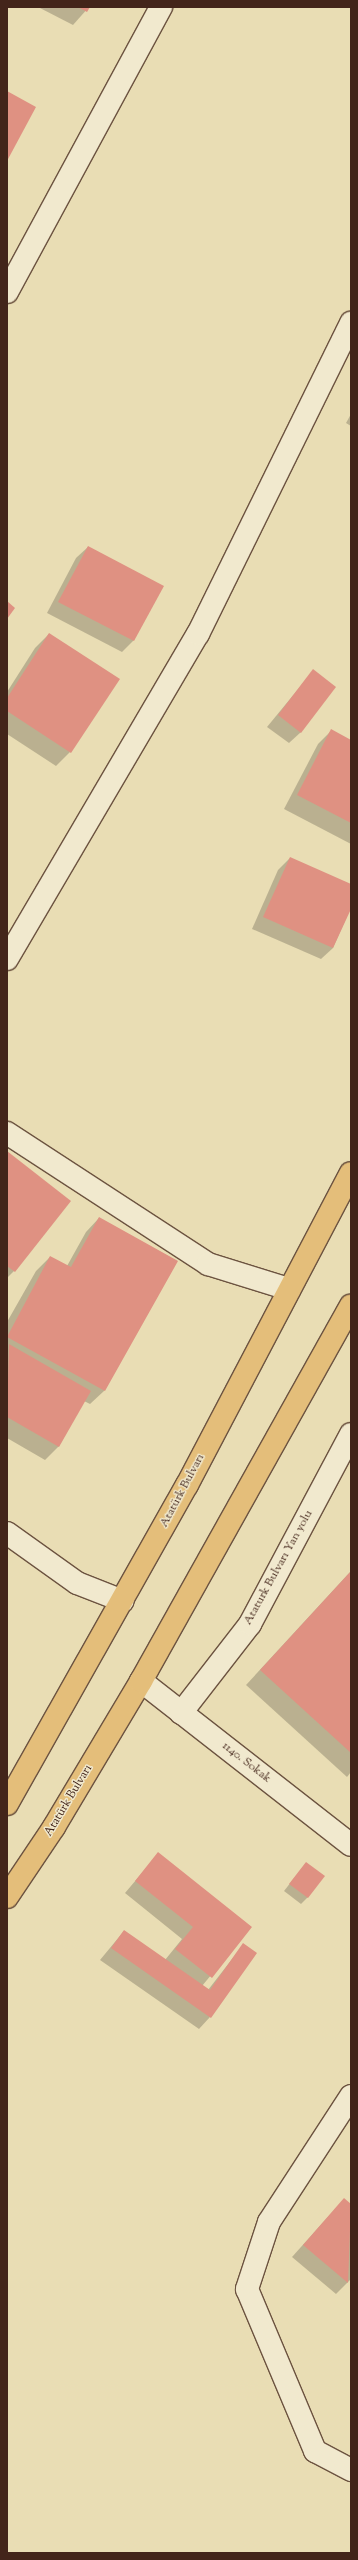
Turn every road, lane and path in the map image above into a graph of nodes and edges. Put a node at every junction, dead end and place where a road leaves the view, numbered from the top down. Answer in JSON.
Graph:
{"nodes":[{"id":1,"x":161,"y":7,"type":"edge"},
{"id":2,"x":7,"y":292,"type":"edge"},
{"id":3,"x":351,"y":323,"type":"edge"},
{"id":4,"x":7,"y":959,"type":"edge"},
{"id":5,"x":7,"y":1133,"type":"edge"},
{"id":6,"x":351,"y":1174,"type":"edge"},
{"id":7,"x":289,"y":1289,"type":"junction"},
{"id":8,"x":351,"y":1306,"type":"edge"},
{"id":9,"x":351,"y":1434,"type":"edge"},
{"id":10,"x":7,"y":1533,"type":"edge"},
{"id":11,"x":123,"y":1601,"type":"junction"},
{"id":12,"x":141,"y":1681,"type":"junction"},
{"id":13,"x":181,"y":1713,"type":"junction"},
{"id":14,"x":7,"y":1804,"type":"edge"},
{"id":15,"x":351,"y":1845,"type":"edge"},
{"id":16,"x":7,"y":1898,"type":"edge"},
{"id":17,"x":351,"y":2096,"type":"edge"},
{"id":18,"x":351,"y":2470,"type":"edge"}],
"edges":[{"from":1,"to":2,"type":"street"},
{"from":3,"to":4,"type":"street"},
{"from":5,"to":7,"type":"street"},
{"from":6,"to":7,"type":"highway","name":"Atatürk Bulvarı"},
{"from":7,"to":11,"type":"highway","name":"Atatürk Bulvarı"},
{"from":8,"to":12,"type":"highway","name":"Atatürk Bulvarı"},
{"from":9,"to":13,"type":"street","name":"Ataturk Bulvarı Yan yolu"},
{"from":10,"to":11,"type":"street"},
{"from":11,"to":14,"type":"highway","name":"Atatürk Bulvarı"},
{"from":12,"to":13,"type":"street","name":"1140. Sokak"},
{"from":12,"to":16,"type":"highway","name":"Atatürk Bulvarı"},
{"from":13,"to":15,"type":"street","name":"1140. Sokak"},
{"from":17,"to":18,"type":"street"}]}
